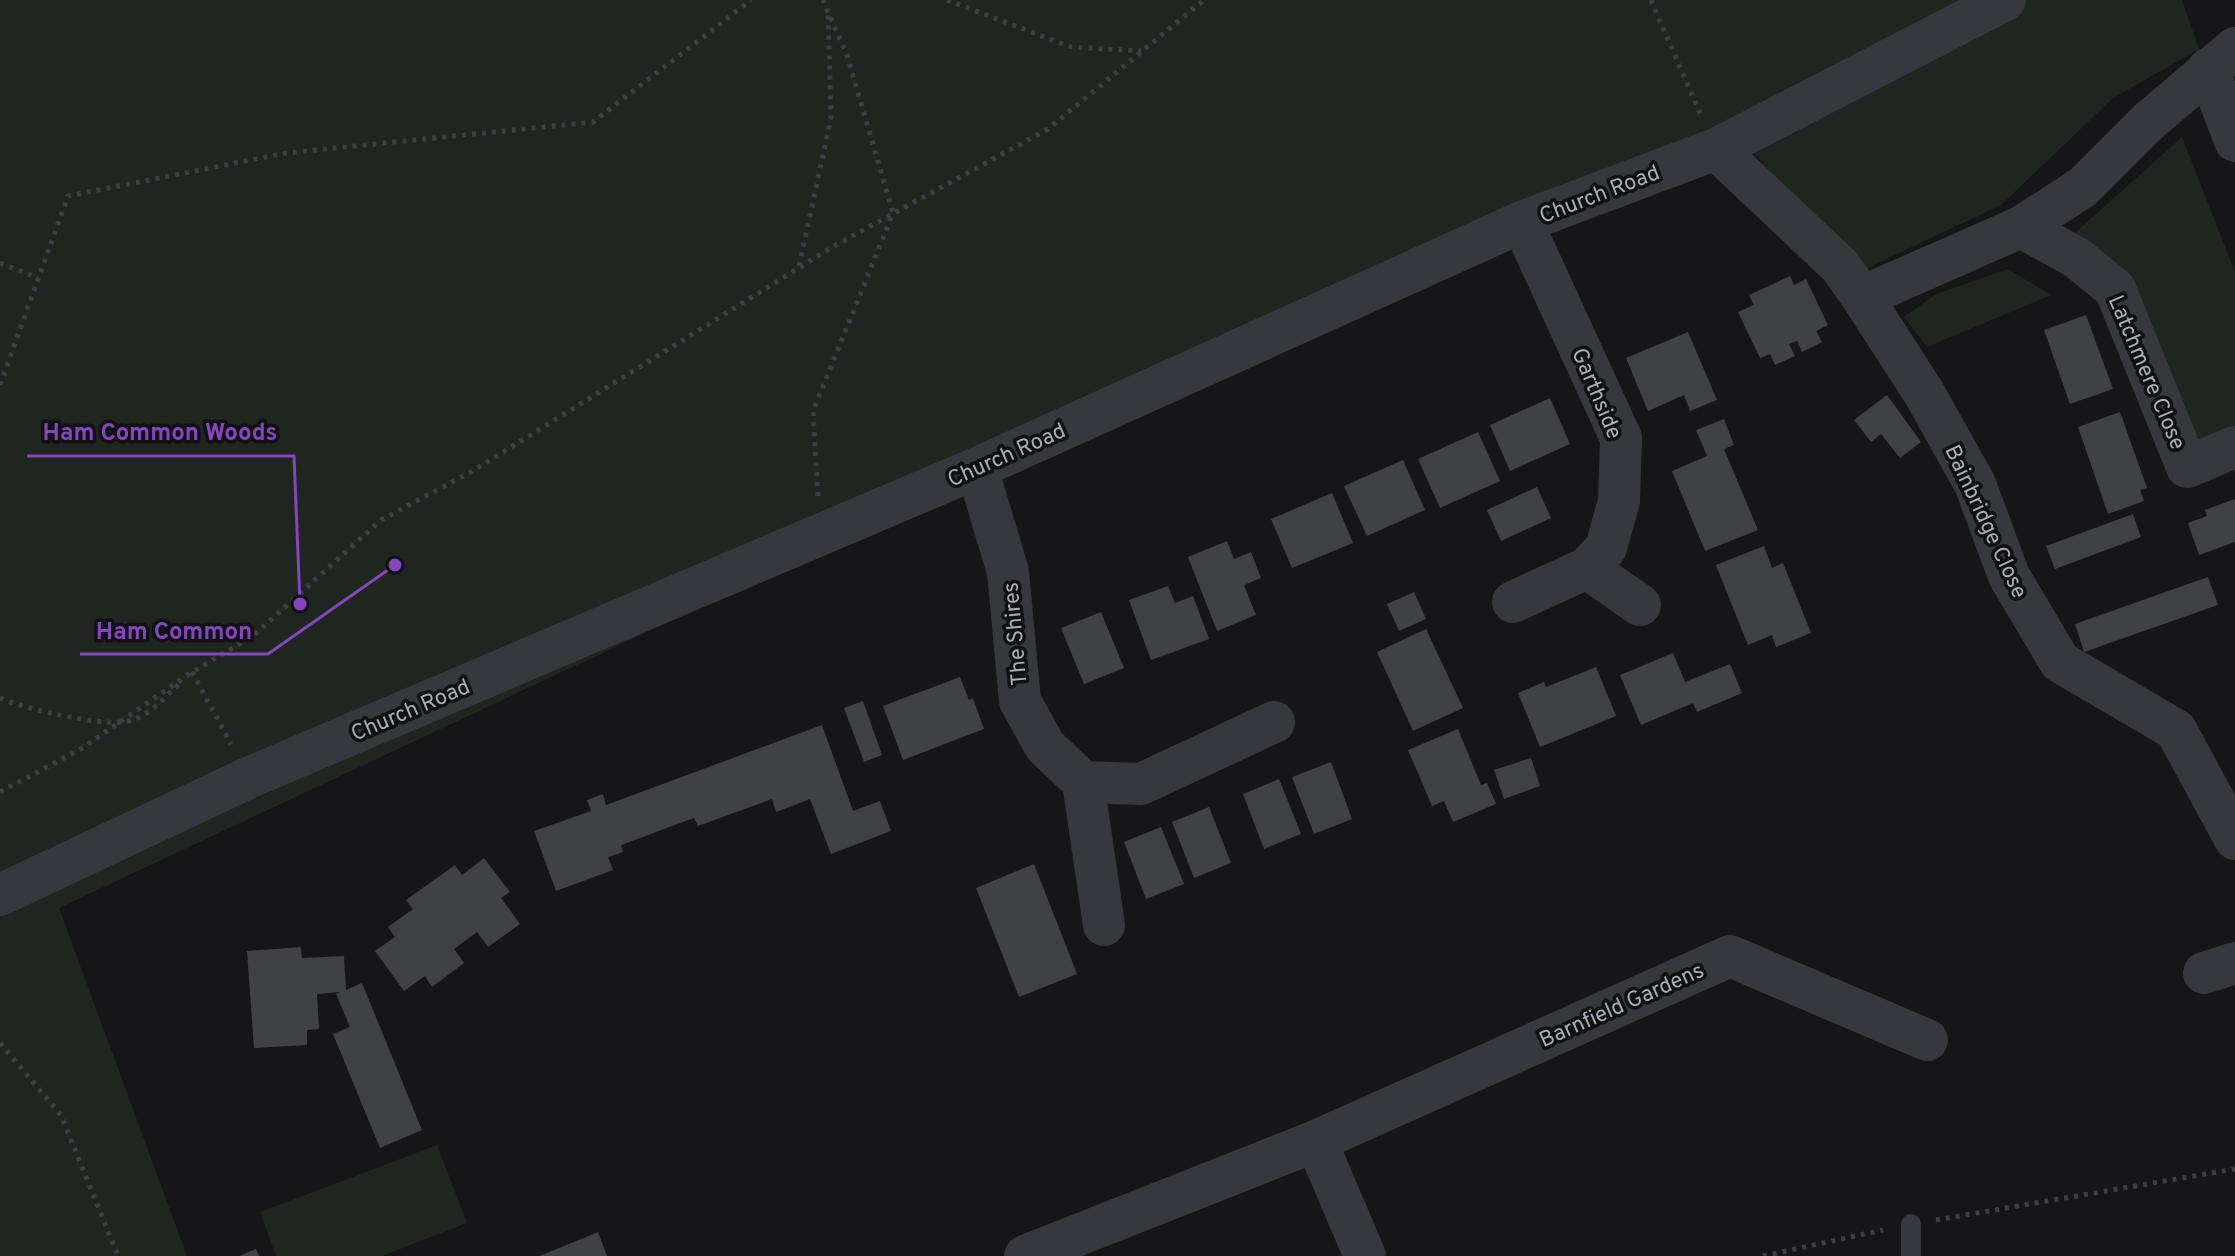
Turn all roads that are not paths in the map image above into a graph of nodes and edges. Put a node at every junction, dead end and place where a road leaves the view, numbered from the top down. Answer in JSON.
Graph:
{"nodes":[{"id":1,"x":2005,"y":0,"type":"edge"},
{"id":2,"x":2221,"y":58,"type":"edge"},
{"id":3,"x":2235,"y":141,"type":"edge"},
{"id":4,"x":1716,"y":149,"type":"junction"},
{"id":5,"x":1522,"y":222,"type":"junction"},
{"id":6,"x":2021,"y":227,"type":"junction"},
{"id":7,"x":1862,"y":297,"type":"junction"},
{"id":8,"x":2235,"y":447,"type":"edge"},
{"id":9,"x":977,"y":468,"type":"junction"},
{"id":10,"x":1587,"y":568,"type":"junction"},
{"id":11,"x":1513,"y":602,"type":"dead end"},
{"id":12,"x":1640,"y":605,"type":"dead end"},
{"id":13,"x":1274,"y":722,"type":"dead end"},
{"id":14,"x":1083,"y":782,"type":"junction"},
{"id":15,"x":2235,"y":839,"type":"edge"},
{"id":16,"x":0,"y":895,"type":"edge"},
{"id":17,"x":1104,"y":925,"type":"dead end"},
{"id":18,"x":1927,"y":1040,"type":"dead end"},
{"id":19,"x":1316,"y":1141,"type":"junction"},
{"id":20,"x":1911,"y":1224,"type":"road end"},
{"id":21,"x":1025,"y":1256,"type":"edge"},
{"id":22,"x":1365,"y":1256,"type":"edge"},
{"id":23,"x":1911,"y":1256,"type":"edge"}],
"edges":[{"from":1,"to":4,"type":"street","name":"Church Road"},
{"from":2,"to":3,"type":"street"},
{"from":2,"to":6,"type":"street"},
{"from":4,"to":5,"type":"street","name":"Church Road"},
{"from":4,"to":7,"type":"street","name":"Bainbridge Close"},
{"from":5,"to":9,"type":"street","name":"Church Road"},
{"from":5,"to":10,"type":"street","name":"Garthside"},
{"from":6,"to":7,"type":"street"},
{"from":6,"to":8,"type":"street","name":"Latchmere Close"},
{"from":7,"to":15,"type":"street","name":"Bainbridge Close"},
{"from":9,"to":14,"type":"street","name":"The Shires"},
{"from":9,"to":16,"type":"street","name":"Church Road"},
{"from":10,"to":11,"type":"street"},
{"from":10,"to":12,"type":"street"},
{"from":13,"to":14,"type":"street"},
{"from":14,"to":17,"type":"street"},
{"from":18,"to":19,"type":"street","name":"Barnfield Gardens"},
{"from":19,"to":21,"type":"street","name":"Barnfield Gardens"},
{"from":19,"to":22,"type":"street"},
{"from":20,"to":23,"type":"lane"}]}
